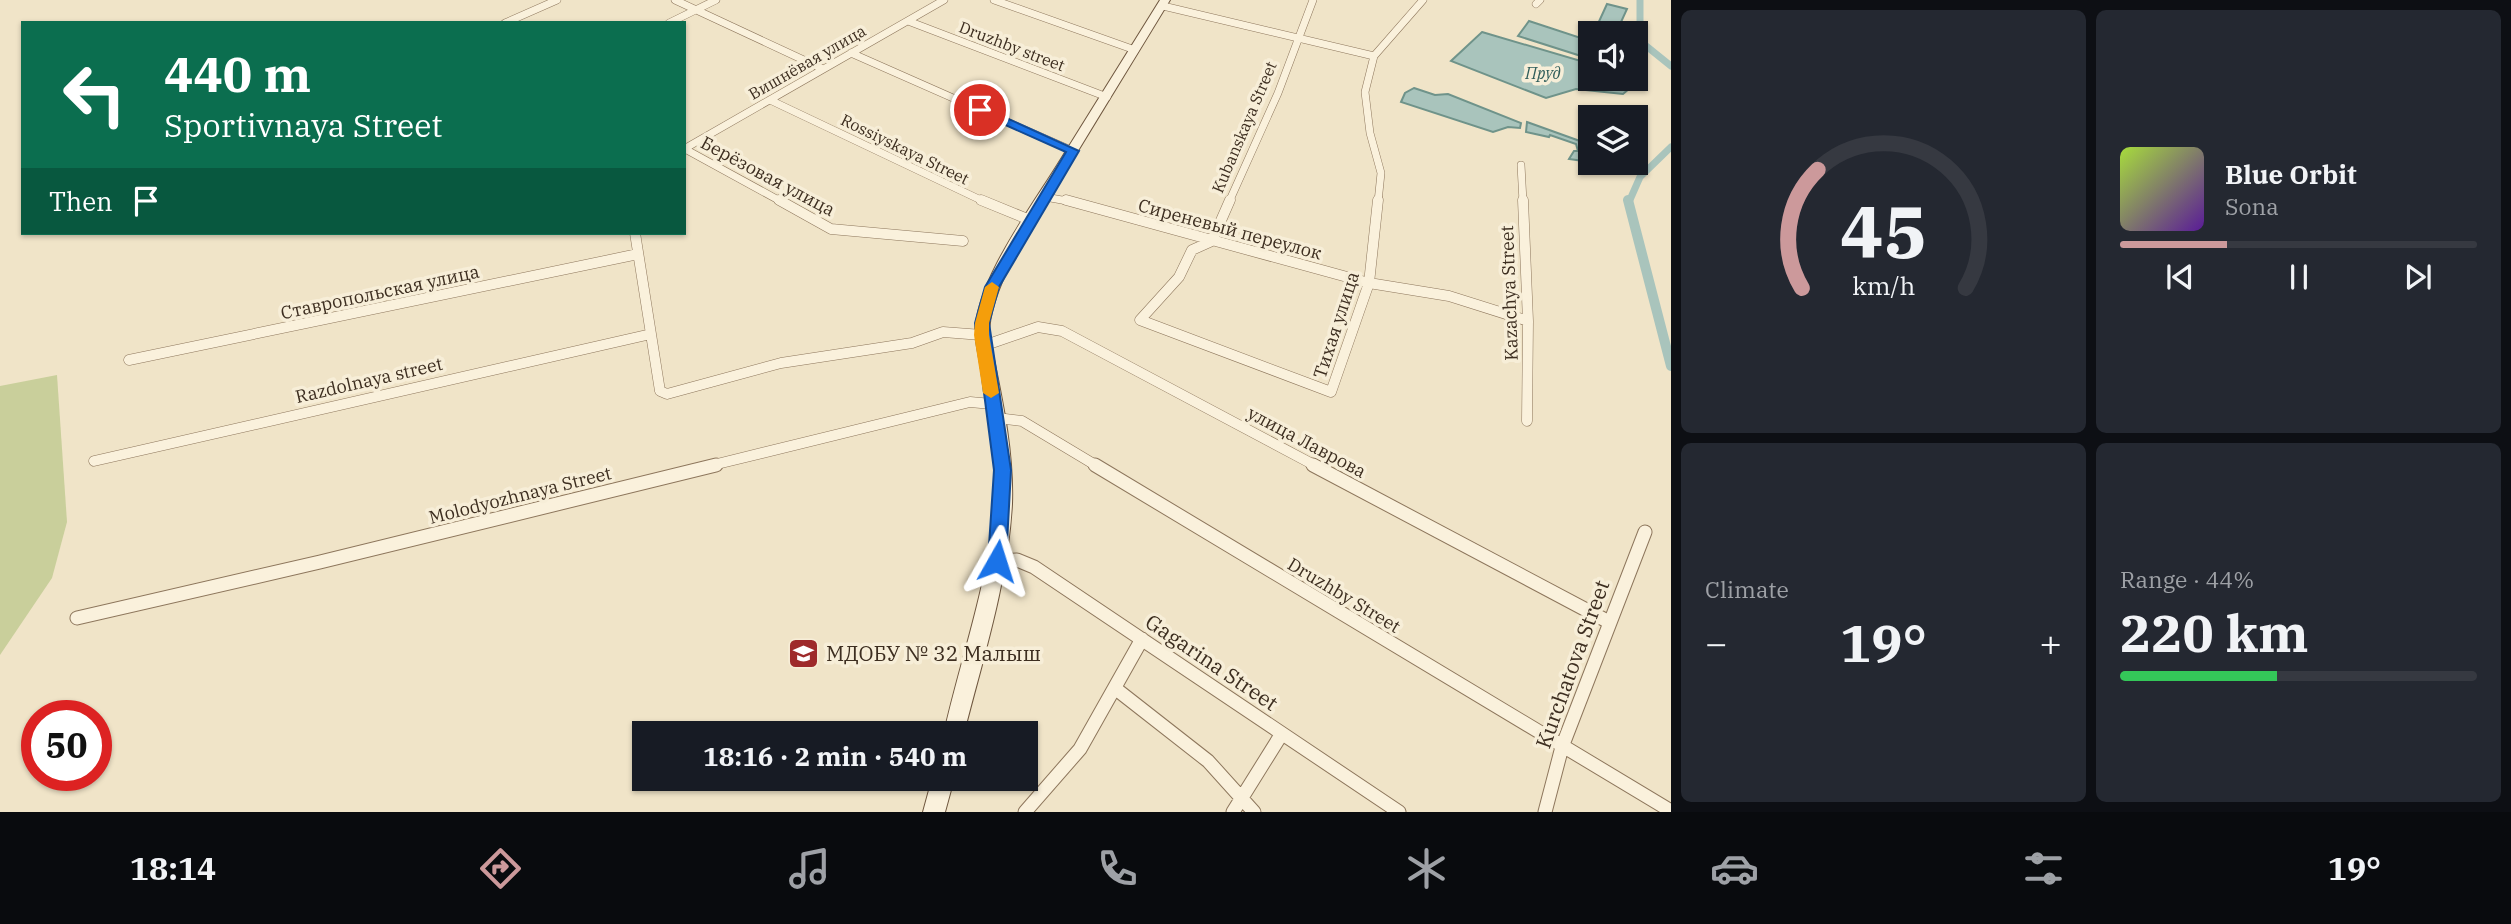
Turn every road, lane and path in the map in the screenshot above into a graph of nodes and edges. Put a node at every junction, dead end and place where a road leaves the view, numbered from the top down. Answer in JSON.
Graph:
{"nodes":[{"id":1,"x":557,"y":0,"type":"edge"},
{"id":2,"x":675,"y":0,"type":"edge"},
{"id":3,"x":716,"y":0,"type":"edge"},
{"id":4,"x":944,"y":0,"type":"edge"},
{"id":5,"x":994,"y":0,"type":"edge"},
{"id":6,"x":1313,"y":0,"type":"edge"},
{"id":7,"x":1423,"y":0,"type":"edge"},
{"id":8,"x":1164,"y":2,"type":"edge"},
{"id":9,"x":696,"y":10,"type":"junction"},
{"id":10,"x":510,"y":21,"type":"edge"},
{"id":11,"x":673,"y":21,"type":"edge"},
{"id":12,"x":908,"y":21,"type":"junction"},
{"id":13,"x":1297,"y":38,"type":"junction"},
{"id":14,"x":1135,"y":50,"type":"junction"},
{"id":15,"x":851,"y":53,"type":"junction"},
{"id":16,"x":1374,"y":56,"type":"junction"},
{"id":17,"x":823,"y":69,"type":"junction"},
{"id":18,"x":1107,"y":97,"type":"junction"},
{"id":19,"x":770,"y":100,"type":"junction"},
{"id":20,"x":687,"y":147,"type":"edge"},
{"id":21,"x":1073,"y":151,"type":"junction"},
{"id":22,"x":1521,"y":165,"type":"dead end"},
{"id":23,"x":1045,"y":197,"type":"junction"},
{"id":24,"x":1030,"y":220,"type":"junction"},
{"id":25,"x":635,"y":235,"type":"edge"},
{"id":26,"x":963,"y":241,"type":"dead end"},
{"id":27,"x":1212,"y":241,"type":"junction"},
{"id":28,"x":638,"y":254,"type":"junction"},
{"id":29,"x":1370,"y":283,"type":"junction"},
{"id":30,"x":1140,"y":320,"type":"joint"},
{"id":31,"x":1528,"y":321,"type":"junction"},
{"id":32,"x":651,"y":334,"type":"junction"},
{"id":33,"x":982,"y":335,"type":"junction"},
{"id":34,"x":129,"y":360,"type":"dead end"},
{"id":35,"x":995,"y":411,"type":"junction"},
{"id":36,"x":1527,"y":421,"type":"dead end"},
{"id":37,"x":94,"y":461,"type":"dead end"},
{"id":38,"x":1645,"y":532,"type":"dead end"},
{"id":39,"x":997,"y":561,"type":"junction"},
{"id":40,"x":77,"y":618,"type":"dead end"},
{"id":41,"x":1609,"y":622,"type":"junction"},
{"id":42,"x":1142,"y":639,"type":"junction"},
{"id":43,"x":1116,"y":689,"type":"junction"},
{"id":44,"x":957,"y":721,"type":"edge"},
{"id":45,"x":1281,"y":735,"type":"junction"},
{"id":46,"x":1562,"y":747,"type":"junction"},
{"id":47,"x":940,"y":791,"type":"edge"},
{"id":48,"x":1242,"y":795,"type":"junction"},
{"id":49,"x":1671,"y":811,"type":"edge"},
{"id":50,"x":934,"y":812,"type":"edge"},
{"id":51,"x":1025,"y":812,"type":"edge"},
{"id":52,"x":1233,"y":812,"type":"edge"},
{"id":53,"x":1254,"y":812,"type":"edge"},
{"id":54,"x":1399,"y":812,"type":"edge"},
{"id":55,"x":1545,"y":812,"type":"edge"}],
"edges":[{"from":1,"to":10,"type":"street"},
{"from":2,"to":9,"type":"street"},
{"from":3,"to":9,"type":"street"},
{"from":4,"to":12,"type":"street","name":"Вишнёвая улица"},
{"from":5,"to":14,"type":"street"},
{"from":6,"to":13,"type":"street","name":"Kubanskaya Street"},
{"from":7,"to":16,"type":"street","name":"Тихая улица"},
{"from":8,"to":13,"type":"street"},
{"from":8,"to":14,"type":"main road"},
{"from":9,"to":11,"type":"street"},
{"from":9,"to":17,"type":"street"},
{"from":12,"to":15,"type":"street","name":"Вишнёвая улица"},
{"from":12,"to":18,"type":"street","name":"Druzhby street"},
{"from":13,"to":16,"type":"street"},
{"from":13,"to":27,"type":"street","name":"Kubanskaya Street"},
{"from":14,"to":18,"type":"main road"},
{"from":15,"to":17,"type":"street","name":"Вишнёвая улица"},
{"from":15,"to":21,"type":"street"},
{"from":16,"to":29,"type":"street","name":"Тихая улица"},
{"from":17,"to":19,"type":"street","name":"Вишнёвая улица"},
{"from":18,"to":21,"type":"main road"},
{"from":19,"to":20,"type":"street","name":"Вишнёвая улица"},
{"from":19,"to":24,"type":"street","name":"Rossiyskaya Street"},
{"from":20,"to":26,"type":"street","name":"Берёзовая улица"},
{"from":21,"to":23,"type":"main road"},
{"from":22,"to":31,"type":"street","name":"Kazachya Street"},
{"from":23,"to":24,"type":"main road"},
{"from":23,"to":27,"type":"street","name":"Сиреневый переулок"},
{"from":24,"to":33,"type":"main road"},
{"from":25,"to":28,"type":"street"},
{"from":27,"to":29,"type":"street","name":"Сиреневый переулок"},
{"from":27,"to":30,"type":"street","name":"Kubanskaya Street"},
{"from":28,"to":32,"type":"street"},
{"from":28,"to":34,"type":"street","name":"Ставропольская улица"},
{"from":29,"to":30,"type":"street","name":"Тихая улица"},
{"from":29,"to":31,"type":"street","name":"Сиреневый переулок"},
{"from":31,"to":36,"type":"street","name":"Kazachya Street"},
{"from":32,"to":33,"type":"street"},
{"from":32,"to":37,"type":"street","name":"Razdolnaya street"},
{"from":33,"to":35,"type":"main road"},
{"from":33,"to":41,"type":"street","name":"улица Лаврова"},
{"from":35,"to":39,"type":"main road"},
{"from":35,"to":40,"type":"street","name":"Molodyozhnaya Street"},
{"from":35,"to":46,"type":"street","name":"Druzhby Street"},
{"from":38,"to":41,"type":"street","name":"Kurchatova Street"},
{"from":39,"to":42,"type":"street","name":"Gagarina Street"},
{"from":39,"to":44,"type":"main road"},
{"from":41,"to":46,"type":"street","name":"Kurchatova Street"},
{"from":42,"to":43,"type":"street"},
{"from":42,"to":45,"type":"street","name":"Gagarina Street"},
{"from":43,"to":48,"type":"street"},
{"from":43,"to":51,"type":"street"},
{"from":45,"to":48,"type":"street"},
{"from":45,"to":54,"type":"street","name":"Gagarina Street"},
{"from":46,"to":49,"type":"street","name":"Druzhby Street"},
{"from":46,"to":55,"type":"street","name":"Kurchatova Street"},
{"from":47,"to":50,"type":"main road"},
{"from":48,"to":52,"type":"street"},
{"from":48,"to":53,"type":"street"}]}
